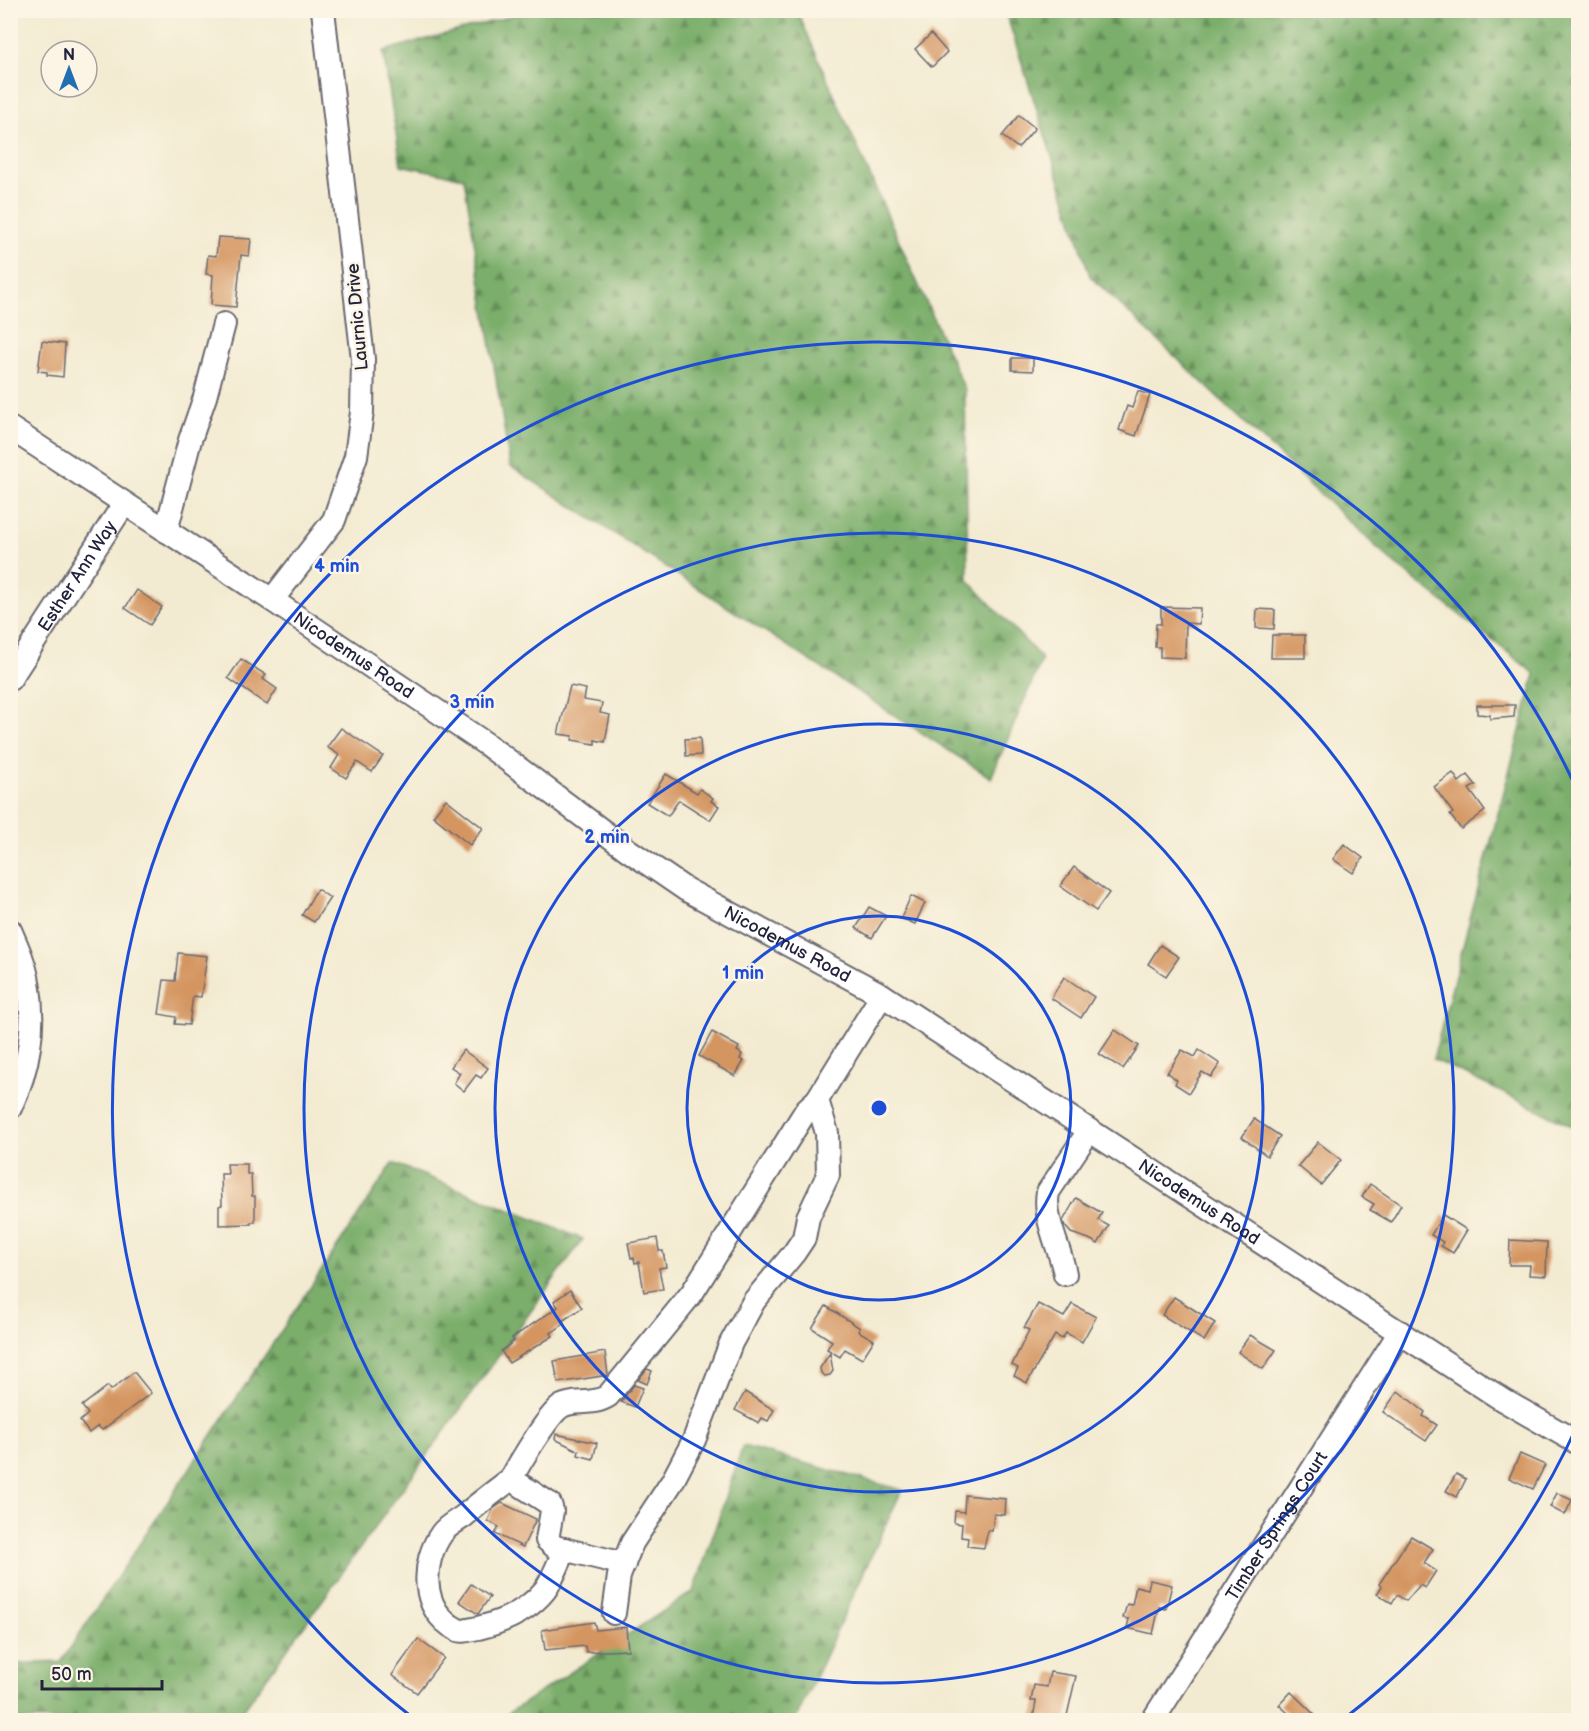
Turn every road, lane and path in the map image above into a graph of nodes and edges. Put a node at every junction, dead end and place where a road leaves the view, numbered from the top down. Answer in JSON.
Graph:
{"nodes":[{"id":1,"x":323,"y":10,"type":"edge"},
{"id":2,"x":224,"y":324,"type":"dead end"},
{"id":3,"x":10,"y":428,"type":"edge"},
{"id":4,"x":124,"y":504,"type":"junction"},
{"id":5,"x":166,"y":531,"type":"junction"},
{"id":6,"x":272,"y":600,"type":"junction"},
{"id":7,"x":10,"y":679,"type":"edge"},
{"id":8,"x":10,"y":930,"type":"edge"},
{"id":9,"x":882,"y":995,"type":"junction"},
{"id":10,"x":817,"y":1100,"type":"junction"},
{"id":11,"x":10,"y":1108,"type":"edge"},
{"id":12,"x":1089,"y":1131,"type":"junction"},
{"id":13,"x":1065,"y":1274,"type":"dead end"},
{"id":14,"x":1400,"y":1332,"type":"junction"},
{"id":15,"x":1578,"y":1443,"type":"edge"},
{"id":16,"x":511,"y":1479,"type":"junction"},
{"id":17,"x":565,"y":1549,"type":"junction"},
{"id":18,"x":624,"y":1564,"type":"junction"},
{"id":19,"x":614,"y":1613,"type":"dead end"},
{"id":20,"x":1153,"y":1720,"type":"edge"}],
"edges":[{"from":1,"to":6,"type":"street","name":"Laurnic Drive"},
{"from":2,"to":5,"type":"street"},
{"from":3,"to":4,"type":"street","name":"Nicodemus Road"},
{"from":4,"to":5,"type":"street","name":"Nicodemus Road"},
{"from":4,"to":7,"type":"street","name":"Esther Ann Way"},
{"from":5,"to":6,"type":"street","name":"Nicodemus Road"},
{"from":6,"to":9,"type":"street","name":"Nicodemus Road"},
{"from":8,"to":11,"type":"street"},
{"from":9,"to":10,"type":"street"},
{"from":9,"to":12,"type":"street","name":"Nicodemus Road"},
{"from":10,"to":16,"type":"street"},
{"from":10,"to":18,"type":"street"},
{"from":12,"to":13,"type":"street"},
{"from":12,"to":14,"type":"street","name":"Nicodemus Road"},
{"from":14,"to":15,"type":"street","name":"Nicodemus Road"},
{"from":14,"to":20,"type":"street","name":"Timber Springs Court"},
{"from":16,"to":17,"type":"street"},
{"from":16,"to":17,"type":"street"},
{"from":17,"to":18,"type":"street"},
{"from":18,"to":19,"type":"street"}]}
